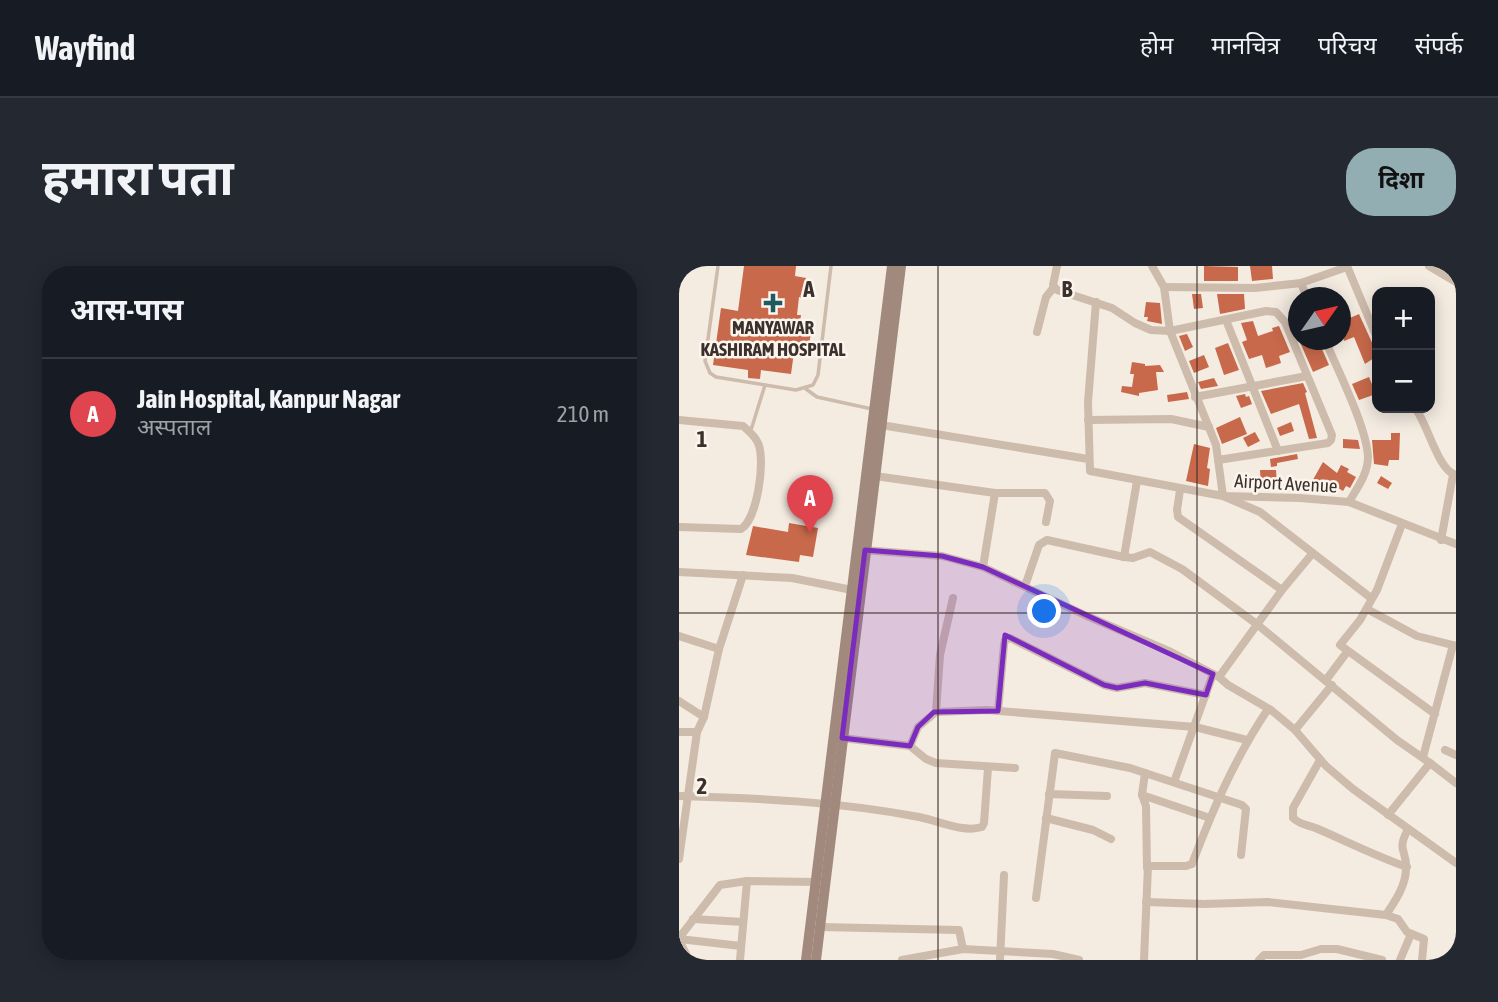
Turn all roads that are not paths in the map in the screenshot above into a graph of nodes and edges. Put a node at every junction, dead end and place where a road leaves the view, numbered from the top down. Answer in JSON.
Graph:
{"nodes":[{"id":1,"x":718,"y":266,"type":"edge"},
{"id":2,"x":831,"y":266,"type":"edge"},
{"id":3,"x":892,"y":266,"type":"edge"},
{"id":4,"x":901,"y":266,"type":"edge"},
{"id":5,"x":1057,"y":266,"type":"edge"},
{"id":6,"x":1152,"y":266,"type":"edge"},
{"id":7,"x":1347,"y":266,"type":"edge"},
{"id":8,"x":1429,"y":266,"type":"edge"},
{"id":9,"x":1456,"y":282,"type":"edge"},
{"id":10,"x":1301,"y":283,"type":"junction"},
{"id":11,"x":1164,"y":287,"type":"junction"},
{"id":12,"x":1303,"y":287,"type":"edge"},
{"id":13,"x":1054,"y":288,"type":"junction"},
{"id":14,"x":1096,"y":302,"type":"junction"},
{"id":15,"x":1226,"y":320,"type":"junction"},
{"id":16,"x":1372,"y":326,"type":"edge"},
{"id":17,"x":1170,"y":331,"type":"junction"},
{"id":18,"x":1037,"y":332,"type":"dead end"},
{"id":19,"x":1329,"y":350,"type":"edge"},
{"id":20,"x":1307,"y":376,"type":"junction"},
{"id":21,"x":765,"y":385,"type":"junction"},
{"id":22,"x":1253,"y":386,"type":"junction"},
{"id":23,"x":806,"y":388,"type":"junction"},
{"id":24,"x":1195,"y":397,"type":"junction"},
{"id":25,"x":874,"y":410,"type":"junction"},
{"id":26,"x":1419,"y":413,"type":"edge"},
{"id":27,"x":679,"y":419,"type":"edge"},
{"id":28,"x":1088,"y":420,"type":"junction"},
{"id":29,"x":881,"y":425,"type":"junction"},
{"id":30,"x":1209,"y":427,"type":"junction"},
{"id":31,"x":750,"y":432,"type":"junction"},
{"id":32,"x":1278,"y":451,"type":"junction"},
{"id":33,"x":1088,"y":458,"type":"junction"},
{"id":34,"x":1219,"y":460,"type":"junction"},
{"id":35,"x":1455,"y":475,"type":"edge"},
{"id":36,"x":875,"y":476,"type":"junction"},
{"id":37,"x":1137,"y":481,"type":"junction"},
{"id":38,"x":1180,"y":490,"type":"junction"},
{"id":39,"x":995,"y":493,"type":"junction"},
{"id":40,"x":1223,"y":496,"type":"junction"},
{"id":41,"x":1349,"y":502,"type":"junction"},
{"id":42,"x":1046,"y":522,"type":"dead end"},
{"id":43,"x":1402,"y":524,"type":"junction"},
{"id":44,"x":679,"y":527,"type":"edge"},
{"id":45,"x":1441,"y":540,"type":"junction"},
{"id":46,"x":1456,"y":544,"type":"edge"},
{"id":47,"x":861,"y":550,"type":"junction"},
{"id":48,"x":1312,"y":554,"type":"junction"},
{"id":49,"x":1124,"y":557,"type":"junction"},
{"id":50,"x":983,"y":566,"type":"junction"},
{"id":51,"x":679,"y":572,"type":"edge"},
{"id":52,"x":743,"y":575,"type":"junction"},
{"id":53,"x":1025,"y":586,"type":"junction"},
{"id":54,"x":856,"y":590,"type":"junction"},
{"id":55,"x":1282,"y":590,"type":"junction"},
{"id":56,"x":953,"y":598,"type":"dead end"},
{"id":57,"x":1371,"y":598,"type":"junction"},
{"id":58,"x":1367,"y":609,"type":"junction"},
{"id":59,"x":1258,"y":625,"type":"junction"},
{"id":60,"x":679,"y":636,"type":"edge"},
{"id":61,"x":1454,"y":646,"type":"edge"},
{"id":62,"x":719,"y":649,"type":"junction"},
{"id":63,"x":1347,"y":652,"type":"junction"},
{"id":64,"x":1216,"y":676,"type":"junction"},
{"id":65,"x":1329,"y":682,"type":"junction"},
{"id":66,"x":1206,"y":695,"type":"junction"},
{"id":67,"x":679,"y":701,"type":"edge"},
{"id":68,"x":1268,"y":709,"type":"junction"},
{"id":69,"x":998,"y":711,"type":"junction"},
{"id":70,"x":936,"y":712,"type":"junction"},
{"id":71,"x":1435,"y":714,"type":"junction"},
{"id":72,"x":704,"y":717,"type":"junction"},
{"id":73,"x":1195,"y":727,"type":"junction"},
{"id":74,"x":1295,"y":730,"type":"junction"},
{"id":75,"x":679,"y":732,"type":"edge"},
{"id":76,"x":697,"y":732,"type":"junction"},
{"id":77,"x":842,"y":738,"type":"junction"},
{"id":78,"x":1247,"y":740,"type":"junction"},
{"id":79,"x":910,"y":747,"type":"junction"},
{"id":80,"x":1445,"y":750,"type":"dead end"},
{"id":81,"x":1456,"y":755,"type":"edge"},
{"id":82,"x":1320,"y":760,"type":"junction"},
{"id":83,"x":1426,"y":760,"type":"junction"},
{"id":84,"x":988,"y":768,"type":"junction"},
{"id":85,"x":1016,"y":768,"type":"dead end"},
{"id":86,"x":1145,"y":772,"type":"junction"},
{"id":87,"x":1174,"y":782,"type":"junction"},
{"id":88,"x":1456,"y":783,"type":"edge"},
{"id":89,"x":1049,"y":794,"type":"junction"},
{"id":90,"x":1142,"y":795,"type":"junction"},
{"id":91,"x":683,"y":796,"type":"edge"},
{"id":92,"x":1107,"y":796,"type":"dead end"},
{"id":93,"x":1218,"y":796,"type":"junction"},
{"id":94,"x":830,"y":805,"type":"junction"},
{"id":95,"x":1388,"y":815,"type":"junction"},
{"id":96,"x":1046,"y":818,"type":"junction"},
{"id":97,"x":1210,"y":818,"type":"junction"},
{"id":98,"x":1408,"y":829,"type":"junction"},
{"id":99,"x":1111,"y":839,"type":"dead end"},
{"id":100,"x":1241,"y":855,"type":"dead end"},
{"id":101,"x":679,"y":859,"type":"edge"},
{"id":102,"x":1456,"y":863,"type":"edge"},
{"id":103,"x":1407,"y":867,"type":"junction"},
{"id":104,"x":1147,"y":868,"type":"junction"},
{"id":105,"x":1004,"y":875,"type":"dead end"},
{"id":106,"x":747,"y":881,"type":"junction"},
{"id":107,"x":816,"y":882,"type":"junction"},
{"id":108,"x":1036,"y":898,"type":"dead end"},
{"id":109,"x":1146,"y":901,"type":"junction"},
{"id":110,"x":1385,"y":915,"type":"junction"},
{"id":111,"x":693,"y":919,"type":"junction"},
{"id":112,"x":743,"y":922,"type":"junction"},
{"id":113,"x":820,"y":927,"type":"junction"},
{"id":114,"x":1411,"y":934,"type":"junction"},
{"id":115,"x":679,"y":939,"type":"edge"},
{"id":116,"x":741,"y":946,"type":"junction"},
{"id":117,"x":963,"y":949,"type":"junction"},
{"id":118,"x":1000,"y":949,"type":"junction"},
{"id":119,"x":689,"y":960,"type":"edge"},
{"id":120,"x":740,"y":960,"type":"edge"},
{"id":121,"x":806,"y":960,"type":"edge"},
{"id":122,"x":816,"y":960,"type":"edge"},
{"id":123,"x":902,"y":960,"type":"edge"},
{"id":124,"x":1000,"y":960,"type":"edge"},
{"id":125,"x":1080,"y":960,"type":"edge"},
{"id":126,"x":1145,"y":960,"type":"edge"},
{"id":127,"x":1259,"y":960,"type":"edge"},
{"id":128,"x":1382,"y":960,"type":"edge"},
{"id":129,"x":1400,"y":960,"type":"edge"},
{"id":130,"x":1422,"y":960,"type":"edge"}],
"edges":[{"from":1,"to":21,"type":"lane"},
{"from":2,"to":23,"type":"lane"},
{"from":3,"to":25,"type":"main road"},
{"from":4,"to":29,"type":"main road"},
{"from":5,"to":13,"type":"street"},
{"from":6,"to":11,"type":"street","name":"Airport Avenue"},
{"from":7,"to":10,"type":"street"},
{"from":7,"to":16,"type":"street"},
{"from":8,"to":9,"type":"street"},
{"from":10,"to":11,"type":"street"},
{"from":10,"to":12,"type":"street"},
{"from":11,"to":17,"type":"street","name":"Airport Avenue"},
{"from":13,"to":14,"type":"street"},
{"from":13,"to":18,"type":"street"},
{"from":14,"to":17,"type":"street"},
{"from":14,"to":28,"type":"street"},
{"from":15,"to":17,"type":"street"},
{"from":15,"to":20,"type":"street"},
{"from":15,"to":22,"type":"street"},
{"from":17,"to":24,"type":"street","name":"Airport Avenue"},
{"from":19,"to":41,"type":"street"},
{"from":20,"to":22,"type":"street"},
{"from":20,"to":32,"type":"street"},
{"from":21,"to":23,"type":"lane"},
{"from":21,"to":31,"type":"lane"},
{"from":22,"to":24,"type":"street"},
{"from":22,"to":32,"type":"street"},
{"from":23,"to":25,"type":"lane"},
{"from":24,"to":30,"type":"street","name":"Airport Avenue"},
{"from":25,"to":47,"type":"main road"},
{"from":26,"to":35,"type":"street"},
{"from":27,"to":31,"type":"street"},
{"from":28,"to":30,"type":"street"},
{"from":28,"to":33,"type":"street"},
{"from":29,"to":33,"type":"street"},
{"from":29,"to":36,"type":"main road"},
{"from":30,"to":34,"type":"street","name":"Airport Avenue"},
{"from":31,"to":44,"type":"street"},
{"from":32,"to":34,"type":"street"},
{"from":33,"to":37,"type":"street"},
{"from":34,"to":40,"type":"street","name":"Airport Avenue"},
{"from":35,"to":45,"type":"street"},
{"from":36,"to":39,"type":"street"},
{"from":36,"to":47,"type":"main road"},
{"from":37,"to":38,"type":"street"},
{"from":37,"to":49,"type":"street"},
{"from":38,"to":40,"type":"street"},
{"from":38,"to":55,"type":"street"},
{"from":39,"to":42,"type":"street"},
{"from":39,"to":50,"type":"street"},
{"from":40,"to":41,"type":"street","name":"Airport Avenue"},
{"from":40,"to":48,"type":"street"},
{"from":41,"to":43,"type":"street","name":"Airport Avenue"},
{"from":43,"to":45,"type":"street","name":"Airport Avenue"},
{"from":43,"to":57,"type":"street"},
{"from":45,"to":46,"type":"street","name":"Airport Avenue"},
{"from":47,"to":50,"type":"street"},
{"from":47,"to":54,"type":"main road"},
{"from":48,"to":55,"type":"street"},
{"from":48,"to":57,"type":"street"},
{"from":49,"to":53,"type":"street"},
{"from":49,"to":59,"type":"street"},
{"from":50,"to":53,"type":"street"},
{"from":51,"to":52,"type":"street"},
{"from":52,"to":54,"type":"street"},
{"from":52,"to":62,"type":"street"},
{"from":53,"to":64,"type":"street"},
{"from":54,"to":77,"type":"main road"},
{"from":54,"to":94,"type":"main road"},
{"from":55,"to":59,"type":"street"},
{"from":56,"to":70,"type":"street"},
{"from":57,"to":58,"type":"street"},
{"from":58,"to":61,"type":"street"},
{"from":58,"to":63,"type":"street"},
{"from":59,"to":64,"type":"street"},
{"from":59,"to":65,"type":"street"},
{"from":60,"to":62,"type":"street"},
{"from":61,"to":71,"type":"street"},
{"from":62,"to":72,"type":"street"},
{"from":63,"to":65,"type":"street"},
{"from":63,"to":71,"type":"street"},
{"from":64,"to":66,"type":"street"},
{"from":64,"to":68,"type":"street"},
{"from":65,"to":74,"type":"street"},
{"from":65,"to":83,"type":"street"},
{"from":66,"to":69,"type":"street"},
{"from":66,"to":73,"type":"street"},
{"from":67,"to":72,"type":"street"},
{"from":68,"to":74,"type":"street"},
{"from":68,"to":78,"type":"street"},
{"from":69,"to":70,"type":"street"},
{"from":69,"to":73,"type":"street"},
{"from":70,"to":79,"type":"street"},
{"from":71,"to":83,"type":"street"},
{"from":72,"to":76,"type":"street"},
{"from":73,"to":78,"type":"street"},
{"from":73,"to":87,"type":"street"},
{"from":74,"to":82,"type":"street"},
{"from":75,"to":76,"type":"street"},
{"from":76,"to":91,"type":"street"},
{"from":77,"to":79,"type":"street"},
{"from":77,"to":94,"type":"main road"},
{"from":78,"to":93,"type":"street"},
{"from":79,"to":84,"type":"street"},
{"from":80,"to":81,"type":"street"},
{"from":82,"to":95,"type":"street"},
{"from":82,"to":103,"type":"street"},
{"from":83,"to":88,"type":"street"},
{"from":83,"to":95,"type":"street"},
{"from":84,"to":85,"type":"street"},
{"from":84,"to":94,"type":"street"},
{"from":86,"to":87,"type":"street"},
{"from":86,"to":89,"type":"street"},
{"from":86,"to":90,"type":"street"},
{"from":87,"to":93,"type":"street"},
{"from":89,"to":92,"type":"street"},
{"from":89,"to":96,"type":"street"},
{"from":90,"to":97,"type":"street"},
{"from":90,"to":104,"type":"street"},
{"from":91,"to":94,"type":"street"},
{"from":91,"to":101,"type":"street"},
{"from":93,"to":97,"type":"street"},
{"from":93,"to":100,"type":"street"},
{"from":94,"to":107,"type":"main road"},
{"from":94,"to":113,"type":"main road"},
{"from":95,"to":98,"type":"street"},
{"from":96,"to":99,"type":"street"},
{"from":96,"to":108,"type":"street"},
{"from":97,"to":104,"type":"street"},
{"from":98,"to":102,"type":"street"},
{"from":98,"to":103,"type":"street"},
{"from":103,"to":110,"type":"street"},
{"from":104,"to":109,"type":"street"},
{"from":105,"to":118,"type":"street"},
{"from":106,"to":107,"type":"street"},
{"from":106,"to":111,"type":"street"},
{"from":106,"to":112,"type":"street"},
{"from":107,"to":121,"type":"main road"},
{"from":109,"to":110,"type":"street"},
{"from":109,"to":126,"type":"street"},
{"from":110,"to":114,"type":"street"},
{"from":111,"to":112,"type":"street"},
{"from":111,"to":115,"type":"street"},
{"from":112,"to":116,"type":"street"},
{"from":113,"to":117,"type":"street"},
{"from":113,"to":122,"type":"main road"},
{"from":114,"to":129,"type":"street"},
{"from":114,"to":130,"type":"street"},
{"from":115,"to":116,"type":"street"},
{"from":115,"to":119,"type":"street"},
{"from":116,"to":120,"type":"street"},
{"from":117,"to":118,"type":"street"},
{"from":117,"to":123,"type":"street"},
{"from":118,"to":124,"type":"street"},
{"from":118,"to":125,"type":"street"},
{"from":127,"to":128,"type":"street"}]}
